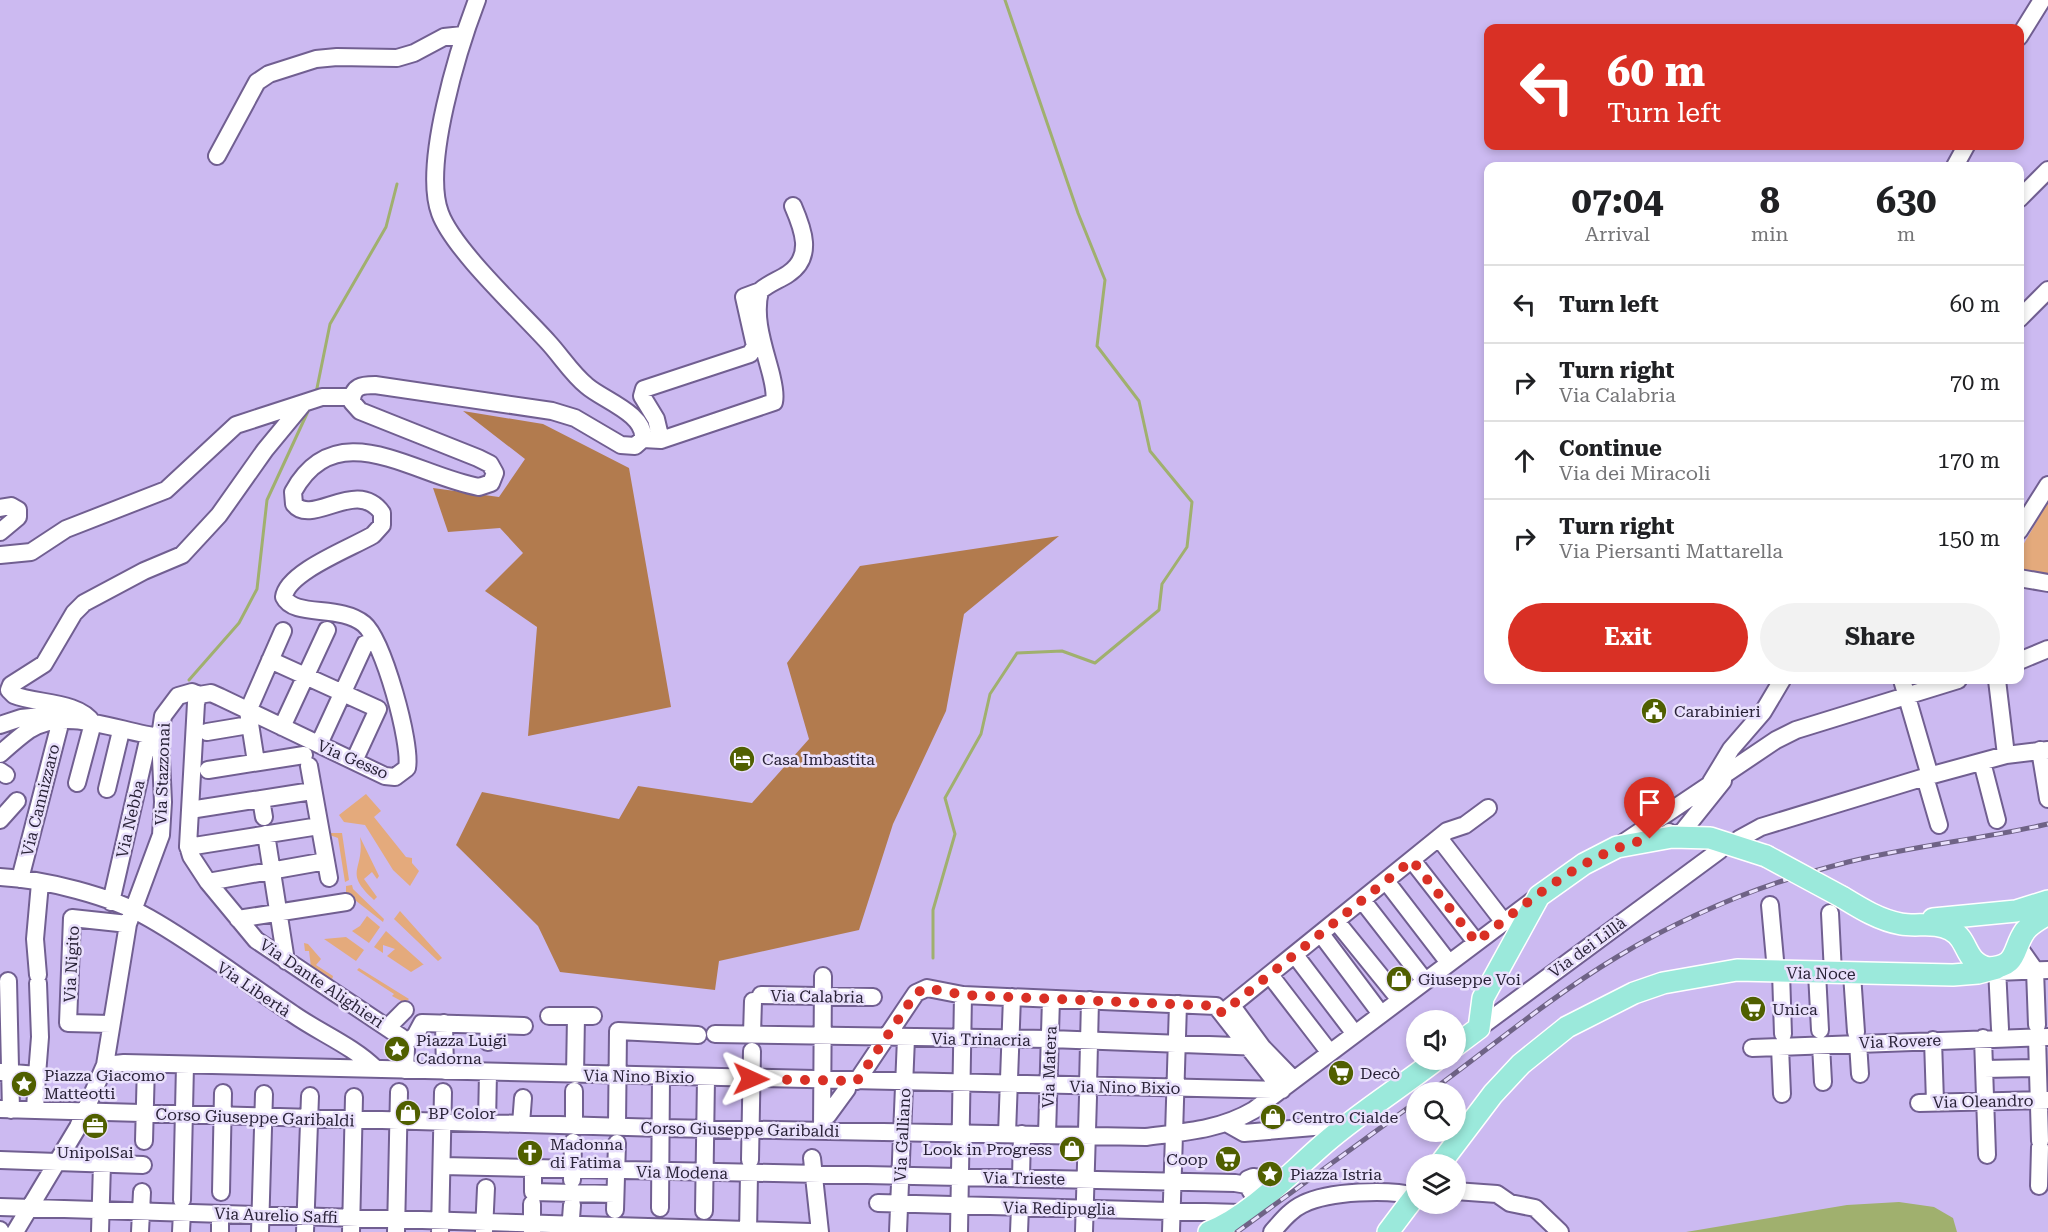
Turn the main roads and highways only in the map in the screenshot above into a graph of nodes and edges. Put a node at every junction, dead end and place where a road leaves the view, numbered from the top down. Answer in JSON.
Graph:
{"nodes":[{"id":1,"x":2048,"y":901,"type":"edge"},
{"id":2,"x":2048,"y":914,"type":"edge"},
{"id":3,"x":1989,"y":915,"type":"junction"},
{"id":4,"x":1887,"y":920,"type":"junction"},
{"id":5,"x":2018,"y":944,"type":"junction"},
{"id":6,"x":1965,"y":945,"type":"junction"},
{"id":7,"x":1997,"y":970,"type":"junction"},
{"id":8,"x":1905,"y":973,"type":"junction"},
{"id":9,"x":1466,"y":1038,"type":"edge"},
{"id":10,"x":1422,"y":1070,"type":"edge"},
{"id":11,"x":1448,"y":1154,"type":"edge"},
{"id":12,"x":1406,"y":1208,"type":"edge"},
{"id":13,"x":1215,"y":1230,"type":"edge"},
{"id":14,"x":1388,"y":1232,"type":"edge"}],
"edges":[{"from":1,"to":3,"type":"main road"},
{"from":2,"to":5,"type":"main road"},
{"from":3,"to":4,"type":"main road"},
{"from":3,"to":5,"type":"main road"},
{"from":3,"to":6,"type":"main road"},
{"from":4,"to":6,"type":"main road"},
{"from":4,"to":9,"type":"main road","name":"Via dei Lillà","bridge":true},
{"from":5,"to":7,"type":"main road"},
{"from":6,"to":7,"type":"main road"},
{"from":6,"to":8,"type":"main road"},
{"from":7,"to":8,"type":"main road"},
{"from":8,"to":11,"type":"main road","name":"Via Noce"},
{"from":10,"to":13,"type":"main road"},
{"from":12,"to":14,"type":"main road"}]}
